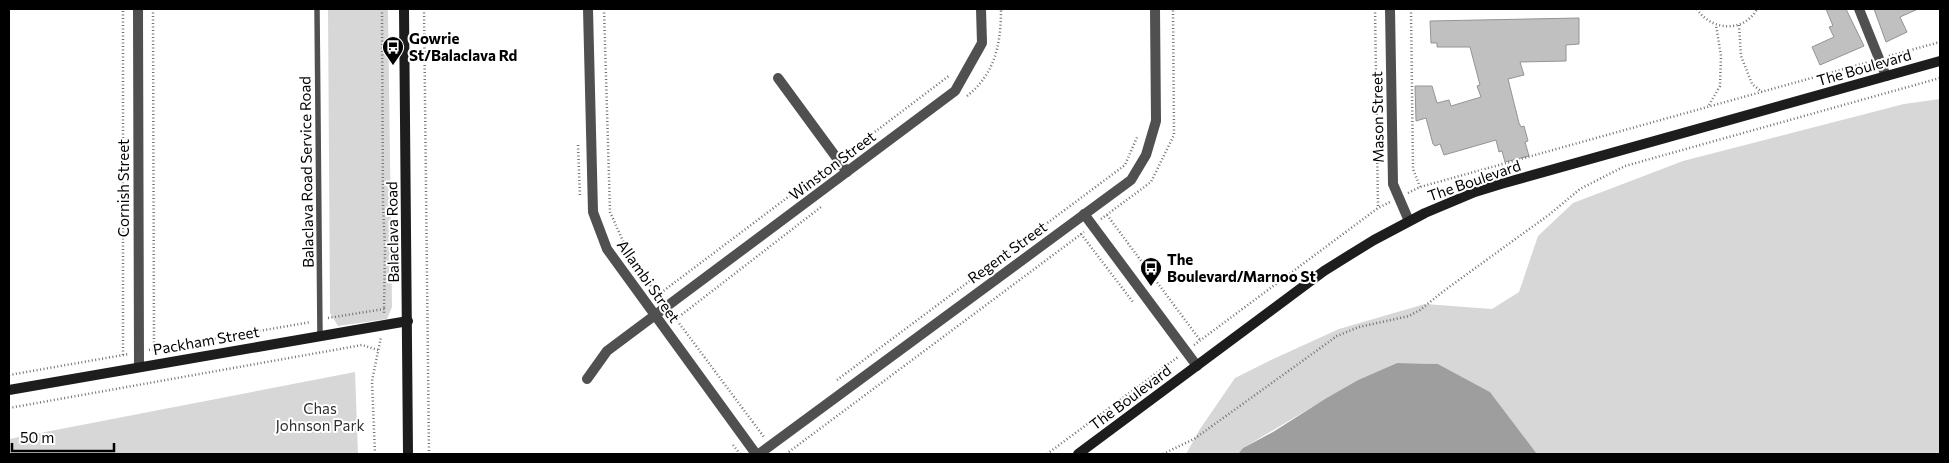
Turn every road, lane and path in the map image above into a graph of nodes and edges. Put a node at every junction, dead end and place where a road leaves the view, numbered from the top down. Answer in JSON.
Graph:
{"nodes":[{"id":1,"x":123,"y":9,"type":"edge"},
{"id":2,"x":138,"y":9,"type":"edge"},
{"id":3,"x":153,"y":9,"type":"edge"},
{"id":4,"x":317,"y":9,"type":"edge"},
{"id":5,"x":382,"y":9,"type":"edge"},
{"id":6,"x":404,"y":9,"type":"edge"},
{"id":7,"x":424,"y":9,"type":"edge"},
{"id":8,"x":588,"y":9,"type":"edge"},
{"id":9,"x":604,"y":9,"type":"edge"},
{"id":10,"x":981,"y":9,"type":"edge"},
{"id":11,"x":1155,"y":9,"type":"edge"},
{"id":12,"x":1375,"y":9,"type":"edge"},
{"id":13,"x":1390,"y":9,"type":"edge"},
{"id":14,"x":1412,"y":9,"type":"edge"},
{"id":15,"x":1697,"y":9,"type":"edge"},
{"id":16,"x":1757,"y":9,"type":"edge"},
{"id":17,"x":1859,"y":9,"type":"edge"},
{"id":18,"x":1716,"y":25,"type":"junction"},
{"id":19,"x":1739,"y":25,"type":"junction"},
{"id":20,"x":1940,"y":42,"type":"edge"},
{"id":21,"x":1879,"y":59,"type":"junction"},
{"id":22,"x":1940,"y":61,"type":"edge"},
{"id":23,"x":1886,"y":76,"type":"junction"},
{"id":24,"x":778,"y":78,"type":"dead end"},
{"id":25,"x":1940,"y":78,"type":"edge"},
{"id":26,"x":1762,"y":92,"type":"junction"},
{"id":27,"x":1708,"y":107,"type":"junction"},
{"id":28,"x":1140,"y":131,"type":"dead end"},
{"id":29,"x":578,"y":143,"type":"dead end"},
{"id":30,"x":847,"y":172,"type":"junction"},
{"id":31,"x":1420,"y":187,"type":"junction"},
{"id":32,"x":1398,"y":198,"type":"junction"},
{"id":33,"x":580,"y":199,"type":"dead end"},
{"id":34,"x":1378,"y":208,"type":"junction"},
{"id":35,"x":1084,"y":214,"type":"junction"},
{"id":36,"x":1106,"y":215,"type":"dead end"},
{"id":37,"x":1409,"y":221,"type":"junction"},
{"id":38,"x":1081,"y":234,"type":"dead end"},
{"id":39,"x":1135,"y":304,"type":"dead end"},
{"id":40,"x":667,"y":307,"type":"junction"},
{"id":41,"x":384,"y":309,"type":"junction"},
{"id":42,"x":655,"y":316,"type":"junction"},
{"id":43,"x":320,"y":320,"type":"junction"},
{"id":44,"x":408,"y":322,"type":"junction"},
{"id":45,"x":383,"y":325,"type":"junction"},
{"id":46,"x":320,"y":336,"type":"junction"},
{"id":47,"x":1200,"y":340,"type":"junction"},
{"id":48,"x":154,"y":349,"type":"junction"},
{"id":49,"x":378,"y":350,"type":"junction"},
{"id":50,"x":1186,"y":351,"type":"junction"},
{"id":51,"x":139,"y":352,"type":"junction"},
{"id":52,"x":123,"y":355,"type":"junction"},
{"id":53,"x":1197,"y":366,"type":"junction"},
{"id":54,"x":139,"y":367,"type":"junction"},
{"id":55,"x":9,"y":375,"type":"edge"},
{"id":56,"x":587,"y":379,"type":"dead end"},
{"id":57,"x":834,"y":382,"type":"dead end"},
{"id":58,"x":9,"y":390,"type":"edge"},
{"id":59,"x":9,"y":408,"type":"edge"},
{"id":60,"x":763,"y":435,"type":"junction"},
{"id":61,"x":728,"y":438,"type":"dead end"},
{"id":62,"x":771,"y":446,"type":"junction"},
{"id":63,"x":755,"y":451,"type":"edge"},
{"id":64,"x":375,"y":454,"type":"edge"},
{"id":65,"x":408,"y":454,"type":"edge"},
{"id":66,"x":429,"y":454,"type":"edge"},
{"id":67,"x":739,"y":454,"type":"edge"},
{"id":68,"x":1047,"y":454,"type":"edge"},
{"id":69,"x":1078,"y":454,"type":"edge"},
{"id":70,"x":1163,"y":454,"type":"edge"}],
"edges":[{"from":1,"to":52,"type":"path"},
{"from":2,"to":51,"type":"street","name":"Cornish Street"},
{"from":3,"to":48,"type":"path"},
{"from":4,"to":43,"type":"lane","name":"Balaclava Road Service Road"},
{"from":5,"to":41,"type":"path"},
{"from":6,"to":44,"type":"street","name":"Balaclava Road"},
{"from":7,"to":66,"type":"path"},
{"from":8,"to":42,"type":"street","name":"Allambi Street"},
{"from":9,"to":40,"type":"path"},
{"from":10,"to":30,"type":"street","name":"Winston Street"},
{"from":11,"to":35,"type":"street","name":"Regent Street"},
{"from":12,"to":34,"type":"path"},
{"from":13,"to":32,"type":"street","name":"Mason Street"},
{"from":14,"to":31,"type":"path"},
{"from":15,"to":18,"type":"path"},
{"from":16,"to":19,"type":"path"},
{"from":17,"to":21,"type":"street"},
{"from":18,"to":19,"type":"path"},
{"from":18,"to":27,"type":"path"},
{"from":19,"to":26,"type":"path"},
{"from":20,"to":21,"type":"path"},
{"from":21,"to":23,"type":"street"},
{"from":21,"to":26,"type":"path"},
{"from":22,"to":23,"type":"street","name":"The Boulevard"},
{"from":23,"to":37,"type":"street","name":"The Boulevard"},
{"from":24,"to":30,"type":"street"},
{"from":25,"to":70,"type":"path"},
{"from":26,"to":27,"type":"path"},
{"from":27,"to":31,"type":"path"},
{"from":28,"to":57,"type":"path"},
{"from":29,"to":33,"type":"path"},
{"from":30,"to":40,"type":"street","name":"Winston Street"},
{"from":31,"to":32,"type":"path"},
{"from":32,"to":34,"type":"path"},
{"from":32,"to":37,"type":"street","name":"Mason Street"},
{"from":34,"to":47,"type":"path"},
{"from":35,"to":50,"type":"street"},
{"from":35,"to":62,"type":"street","name":"Regent Street"},
{"from":36,"to":47,"type":"path"},
{"from":37,"to":53,"type":"street","name":"The Boulevard"},
{"from":38,"to":39,"type":"path"},
{"from":40,"to":42,"type":"street","name":"Winston Street"},
{"from":40,"to":60,"type":"path"},
{"from":41,"to":43,"type":"path"},
{"from":41,"to":45,"type":"path"},
{"from":42,"to":56,"type":"street","name":"Winston Street"},
{"from":42,"to":63,"type":"street","name":"Allambi Street"},
{"from":43,"to":46,"type":"lane","name":"Balaclava Road Service Road"},
{"from":43,"to":48,"type":"path"},
{"from":44,"to":45,"type":"street","name":"Packham Street"},
{"from":44,"to":65,"type":"street","name":"Balaclava Road"},
{"from":45,"to":46,"type":"street","name":"Packham Street"},
{"from":45,"to":49,"type":"path"},
{"from":46,"to":54,"type":"street","name":"Packham Street"},
{"from":47,"to":50,"type":"path"},
{"from":48,"to":51,"type":"path"},
{"from":49,"to":59,"type":"path"},
{"from":49,"to":64,"type":"path"},
{"from":50,"to":53,"type":"street"},
{"from":50,"to":68,"type":"path"},
{"from":51,"to":52,"type":"path"},
{"from":51,"to":54,"type":"street","name":"Cornish Street"},
{"from":52,"to":55,"type":"path"},
{"from":53,"to":69,"type":"street","name":"The Boulevard"},
{"from":54,"to":58,"type":"street","name":"Packham Street"},
{"from":60,"to":62,"type":"path"},
{"from":60,"to":63,"type":"path"},
{"from":61,"to":67,"type":"path"},
{"from":62,"to":63,"type":"street","name":"Regent Street"},
{"from":63,"to":67,"type":"path"}]}
